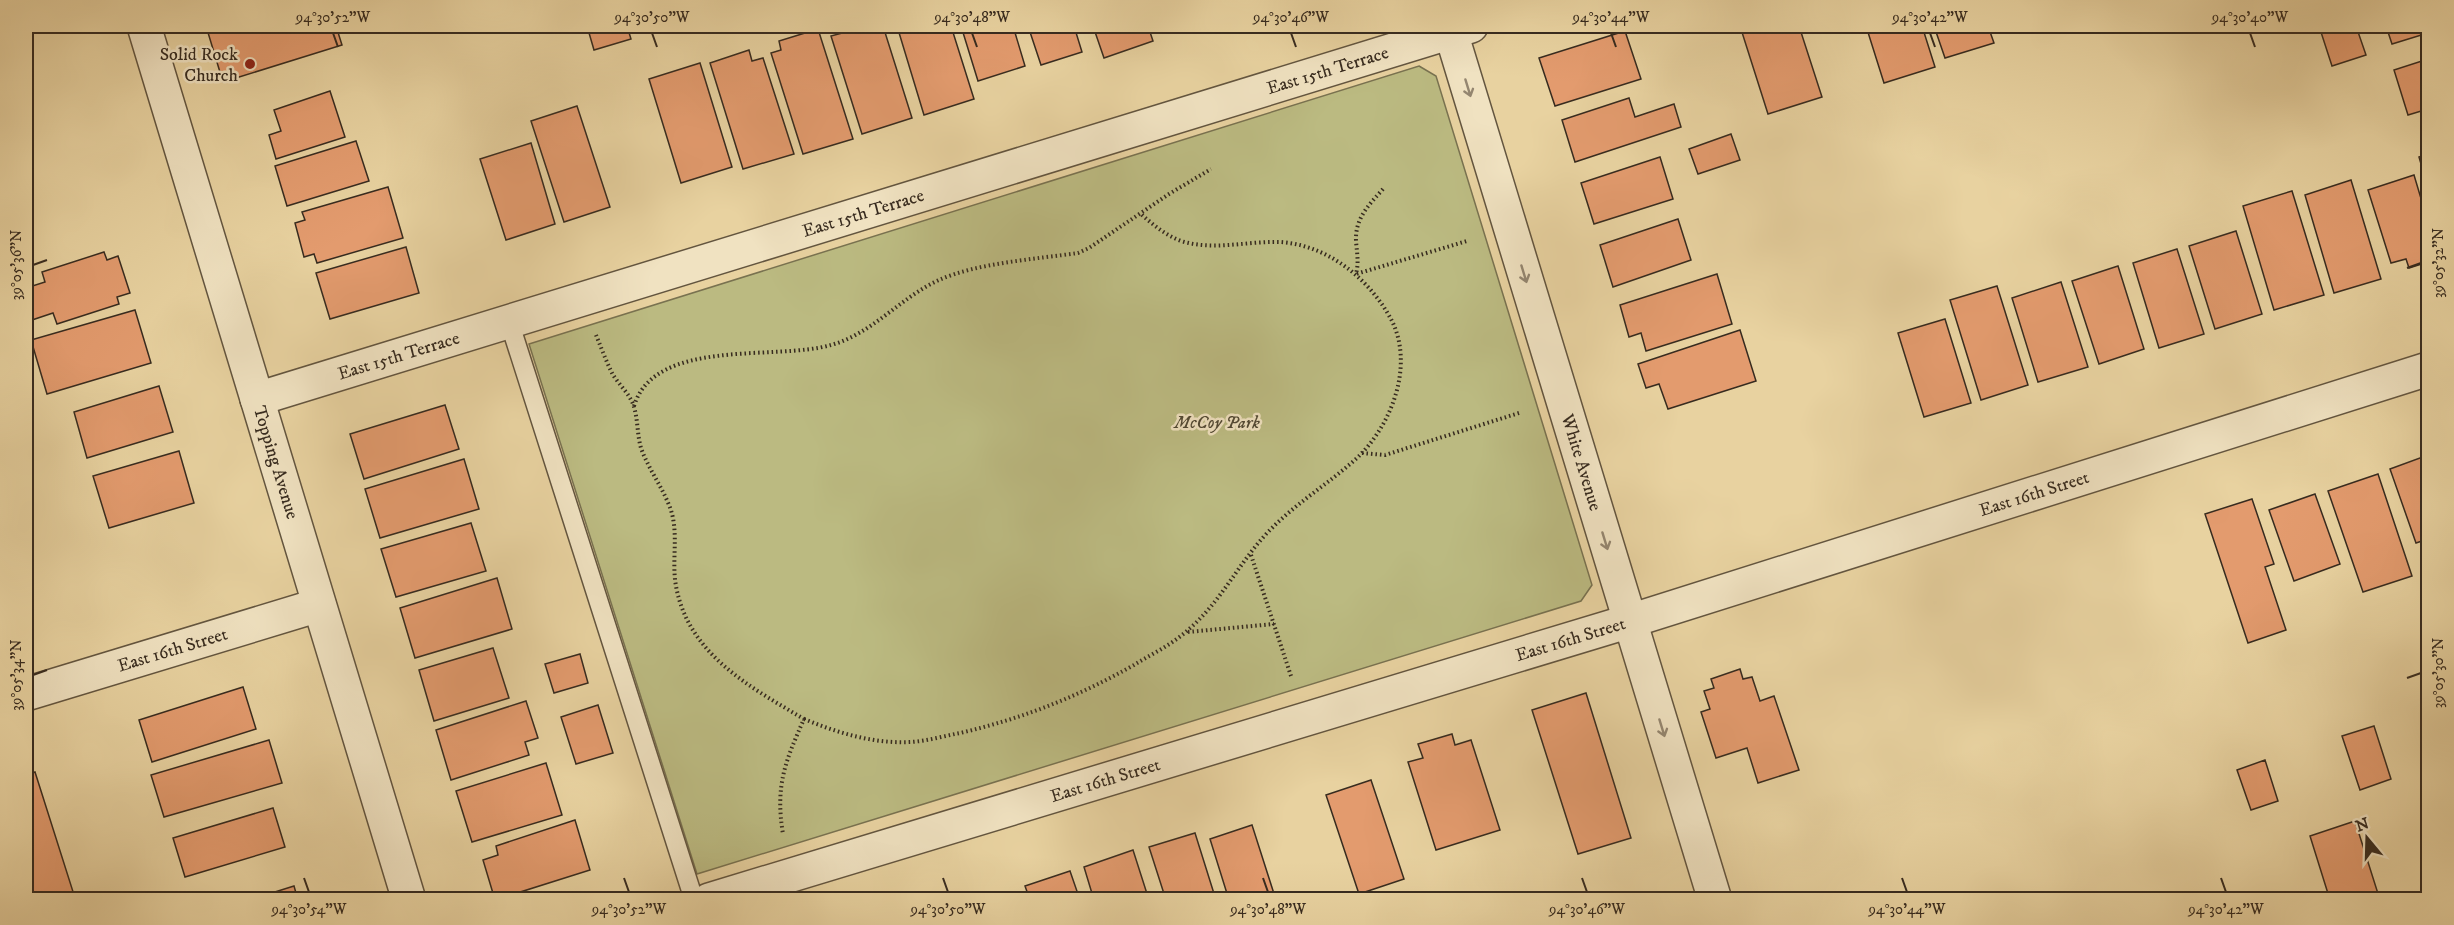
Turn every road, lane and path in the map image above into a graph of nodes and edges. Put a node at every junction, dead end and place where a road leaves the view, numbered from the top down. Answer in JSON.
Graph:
{"nodes":[{"id":1,"x":144,"y":26,"type":"edge"},
{"id":2,"x":1457,"y":28,"type":"edge"},
{"id":3,"x":1210,"y":169,"type":"dead end"},
{"id":4,"x":1383,"y":189,"type":"dead end"},
{"id":5,"x":1140,"y":213,"type":"junction"},
{"id":6,"x":1467,"y":241,"type":"dead end"},
{"id":7,"x":1356,"y":274,"type":"junction"},
{"id":8,"x":509,"y":321,"type":"junction"},
{"id":9,"x":596,"y":335,"type":"dead end"},
{"id":10,"x":2428,"y":369,"type":"edge"},
{"id":11,"x":257,"y":399,"type":"junction"},
{"id":12,"x":634,"y":406,"type":"junction"},
{"id":13,"x":1520,"y":413,"type":"dead end"},
{"id":14,"x":1362,"y":453,"type":"junction"},
{"id":15,"x":1250,"y":554,"type":"junction"},
{"id":16,"x":319,"y":605,"type":"junction"},
{"id":17,"x":1630,"y":621,"type":"junction"},
{"id":18,"x":1274,"y":624,"type":"junction"},
{"id":19,"x":1187,"y":632,"type":"junction"},
{"id":20,"x":1291,"y":676,"type":"dead end"},
{"id":21,"x":26,"y":694,"type":"edge"},
{"id":22,"x":804,"y":719,"type":"junction"},
{"id":23,"x":783,"y":834,"type":"dead end"},
{"id":24,"x":409,"y":900,"type":"edge"},
{"id":25,"x":694,"y":900,"type":"edge"},
{"id":26,"x":709,"y":900,"type":"edge"},
{"id":27,"x":1715,"y":900,"type":"edge"}],
"edges":[{"from":1,"to":11,"type":"street","name":"Topping Avenue"},
{"from":2,"to":8,"type":"street","name":"East 15th Terrace"},
{"from":2,"to":17,"type":"street","name":"White Avenue","one_way":true},
{"from":3,"to":5,"type":"path"},
{"from":4,"to":7,"type":"path"},
{"from":5,"to":7,"type":"path"},
{"from":5,"to":12,"type":"path"},
{"from":6,"to":7,"type":"path"},
{"from":7,"to":14,"type":"path"},
{"from":8,"to":11,"type":"street","name":"East 15th Terrace"},
{"from":8,"to":25,"type":"lane"},
{"from":9,"to":12,"type":"path"},
{"from":10,"to":17,"type":"street","name":"East 16th Street"},
{"from":11,"to":16,"type":"street","name":"Topping Avenue"},
{"from":12,"to":22,"type":"path"},
{"from":13,"to":14,"type":"path"},
{"from":14,"to":15,"type":"path"},
{"from":15,"to":18,"type":"path"},
{"from":15,"to":19,"type":"path"},
{"from":16,"to":21,"type":"street","name":"East 16th Street"},
{"from":16,"to":24,"type":"street","name":"Topping Avenue"},
{"from":17,"to":26,"type":"street","name":"East 16th Street"},
{"from":17,"to":27,"type":"street","name":"White Avenue","one_way":true},
{"from":18,"to":19,"type":"path"},
{"from":18,"to":20,"type":"path"},
{"from":19,"to":22,"type":"path"},
{"from":22,"to":23,"type":"path"}]}
